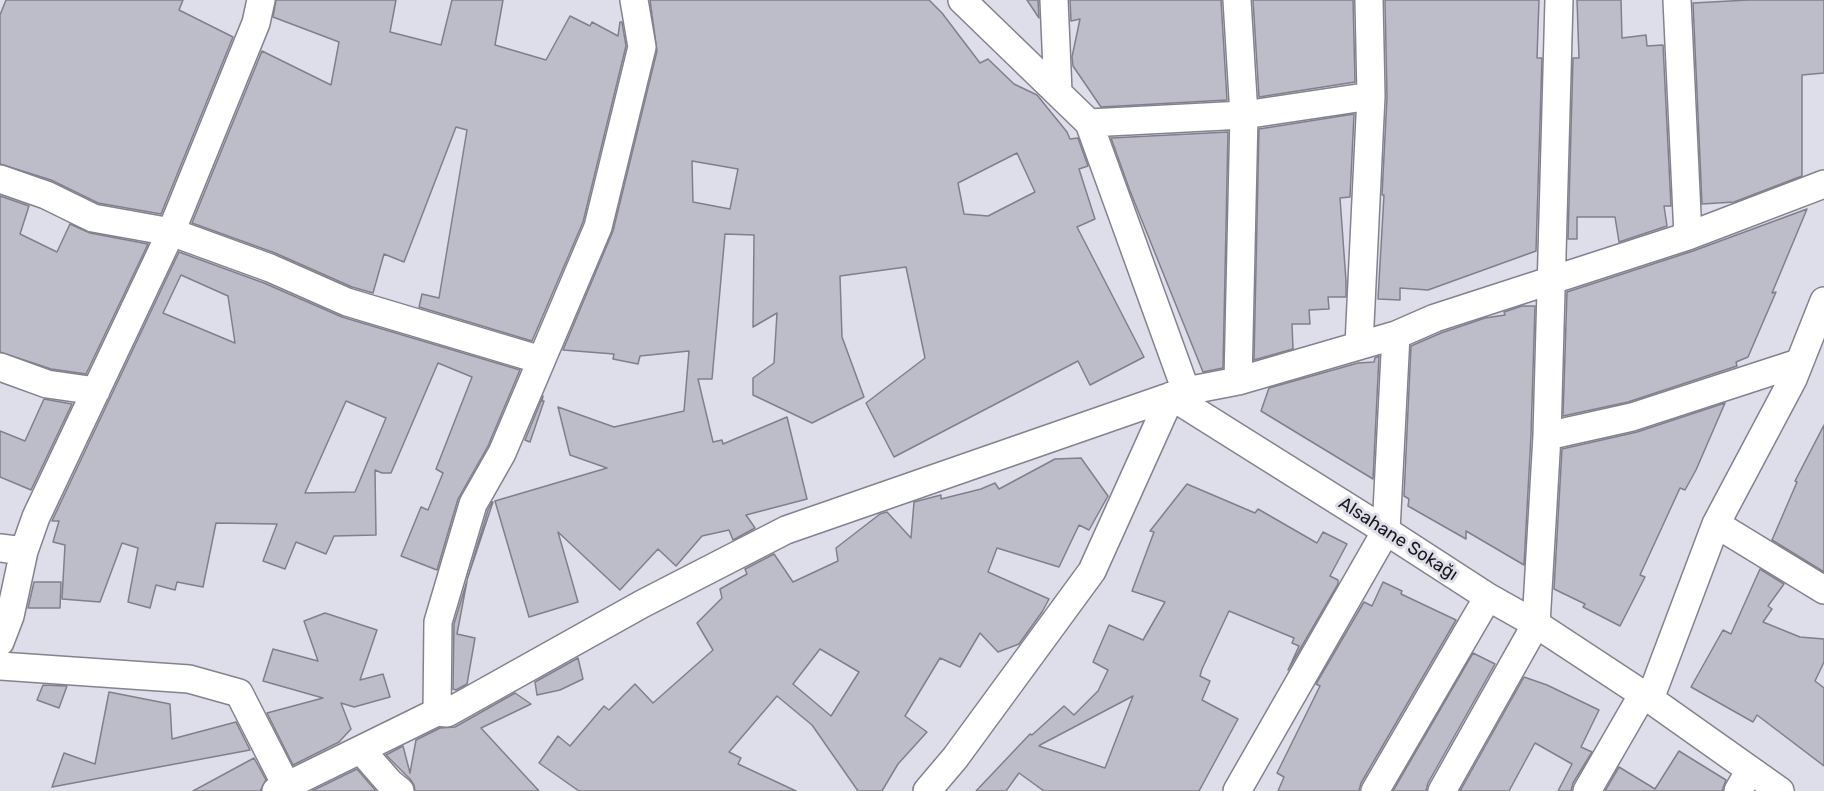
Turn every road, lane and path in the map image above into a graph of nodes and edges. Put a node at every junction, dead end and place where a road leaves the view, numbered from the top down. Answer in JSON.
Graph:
{"nodes":[{"id":1,"x":261,"y":0,"type":"edge"},
{"id":2,"x":634,"y":0,"type":"edge"},
{"id":3,"x":962,"y":0,"type":"edge"},
{"id":4,"x":1054,"y":0,"type":"edge"},
{"id":5,"x":1237,"y":0,"type":"edge"},
{"id":6,"x":1369,"y":0,"type":"edge"},
{"id":7,"x":1559,"y":0,"type":"edge"},
{"id":8,"x":1677,"y":0,"type":"edge"},
{"id":9,"x":1058,"y":92,"type":"junction"},
{"id":10,"x":1371,"y":96,"type":"junction"},
{"id":11,"x":1244,"y":115,"type":"junction"},
{"id":12,"x":1089,"y":123,"type":"junction"},
{"id":13,"x":0,"y":179,"type":"edge"},
{"id":14,"x":1824,"y":184,"type":"edge"},
{"id":15,"x":171,"y":232,"type":"junction"},
{"id":16,"x":1688,"y":236,"type":"junction"},
{"id":17,"x":1550,"y":281,"type":"junction"},
{"id":18,"x":1824,"y":303,"type":"edge"},
{"id":19,"x":1396,"y":335,"type":"junction"},
{"id":20,"x":1359,"y":345,"type":"junction"},
{"id":21,"x":541,"y":360,"type":"junction"},
{"id":22,"x":1798,"y":363,"type":"junction"},
{"id":23,"x":0,"y":367,"type":"edge"},
{"id":24,"x":1238,"y":381,"type":"junction"},
{"id":25,"x":96,"y":391,"type":"junction"},
{"id":26,"x":1178,"y":393,"type":"junction"},
{"id":27,"x":1547,"y":436,"type":"junction"},
{"id":28,"x":1716,"y":524,"type":"junction"},
{"id":29,"x":1386,"y":531,"type":"junction"},
{"id":30,"x":12,"y":550,"type":"edge"},
{"id":31,"x":1824,"y":590,"type":"edge"},
{"id":32,"x":1488,"y":597,"type":"junction"},
{"id":33,"x":1536,"y":624,"type":"junction"},
{"id":34,"x":0,"y":642,"type":"edge"},
{"id":35,"x":0,"y":666,"type":"edge"},
{"id":36,"x":1647,"y":697,"type":"junction"},
{"id":37,"x":437,"y":712,"type":"junction"},
{"id":38,"x":361,"y":750,"type":"junction"},
{"id":39,"x":1744,"y":780,"type":"edge"},
{"id":40,"x":282,"y":789,"type":"edge"},
{"id":41,"x":400,"y":791,"type":"edge"},
{"id":42,"x":927,"y":791,"type":"edge"},
{"id":43,"x":1237,"y":791,"type":"edge"},
{"id":44,"x":1375,"y":791,"type":"edge"},
{"id":45,"x":1442,"y":791,"type":"edge"},
{"id":46,"x":1587,"y":791,"type":"edge"},
{"id":47,"x":1780,"y":791,"type":"edge"}],
"edges":[{"from":1,"to":15,"type":"street"},
{"from":2,"to":21,"type":"street"},
{"from":3,"to":9,"type":"street"},
{"from":4,"to":9,"type":"street"},
{"from":5,"to":11,"type":"street"},
{"from":6,"to":10,"type":"street"},
{"from":7,"to":17,"type":"street"},
{"from":8,"to":16,"type":"street"},
{"from":9,"to":12,"type":"street"},
{"from":10,"to":11,"type":"street"},
{"from":10,"to":20,"type":"street"},
{"from":11,"to":12,"type":"street"},
{"from":11,"to":24,"type":"street"},
{"from":12,"to":26,"type":"street"},
{"from":13,"to":15,"type":"street"},
{"from":14,"to":16,"type":"street"},
{"from":15,"to":21,"type":"street"},
{"from":15,"to":25,"type":"street"},
{"from":16,"to":17,"type":"street"},
{"from":17,"to":19,"type":"street"},
{"from":17,"to":27,"type":"street"},
{"from":18,"to":22,"type":"street"},
{"from":19,"to":20,"type":"street"},
{"from":19,"to":29,"type":"street"},
{"from":20,"to":24,"type":"street"},
{"from":21,"to":37,"type":"street"},
{"from":22,"to":27,"type":"street"},
{"from":22,"to":28,"type":"street"},
{"from":23,"to":25,"type":"street"},
{"from":24,"to":26,"type":"street"},
{"from":25,"to":30,"type":"street"},
{"from":26,"to":29,"type":"street","name":"Alsahane Sokağı"},
{"from":26,"to":37,"type":"street"},
{"from":26,"to":42,"type":"street"},
{"from":27,"to":33,"type":"street"},
{"from":28,"to":31,"type":"street"},
{"from":28,"to":36,"type":"street"},
{"from":29,"to":32,"type":"street","name":"Alsahane Sokağı"},
{"from":29,"to":43,"type":"street"},
{"from":30,"to":34,"type":"street"},
{"from":32,"to":33,"type":"street","name":"Alsahane Sokağı"},
{"from":32,"to":44,"type":"street"},
{"from":33,"to":36,"type":"street","name":"Alsahane Sokağı"},
{"from":33,"to":45,"type":"street"},
{"from":35,"to":40,"type":"street"},
{"from":36,"to":39,"type":"street","name":"Alsahane Sokağı"},
{"from":36,"to":46,"type":"street"},
{"from":37,"to":38,"type":"street"},
{"from":38,"to":40,"type":"street"},
{"from":38,"to":41,"type":"street"},
{"from":39,"to":47,"type":"street","name":"Alsahane Sokağı"}]}
